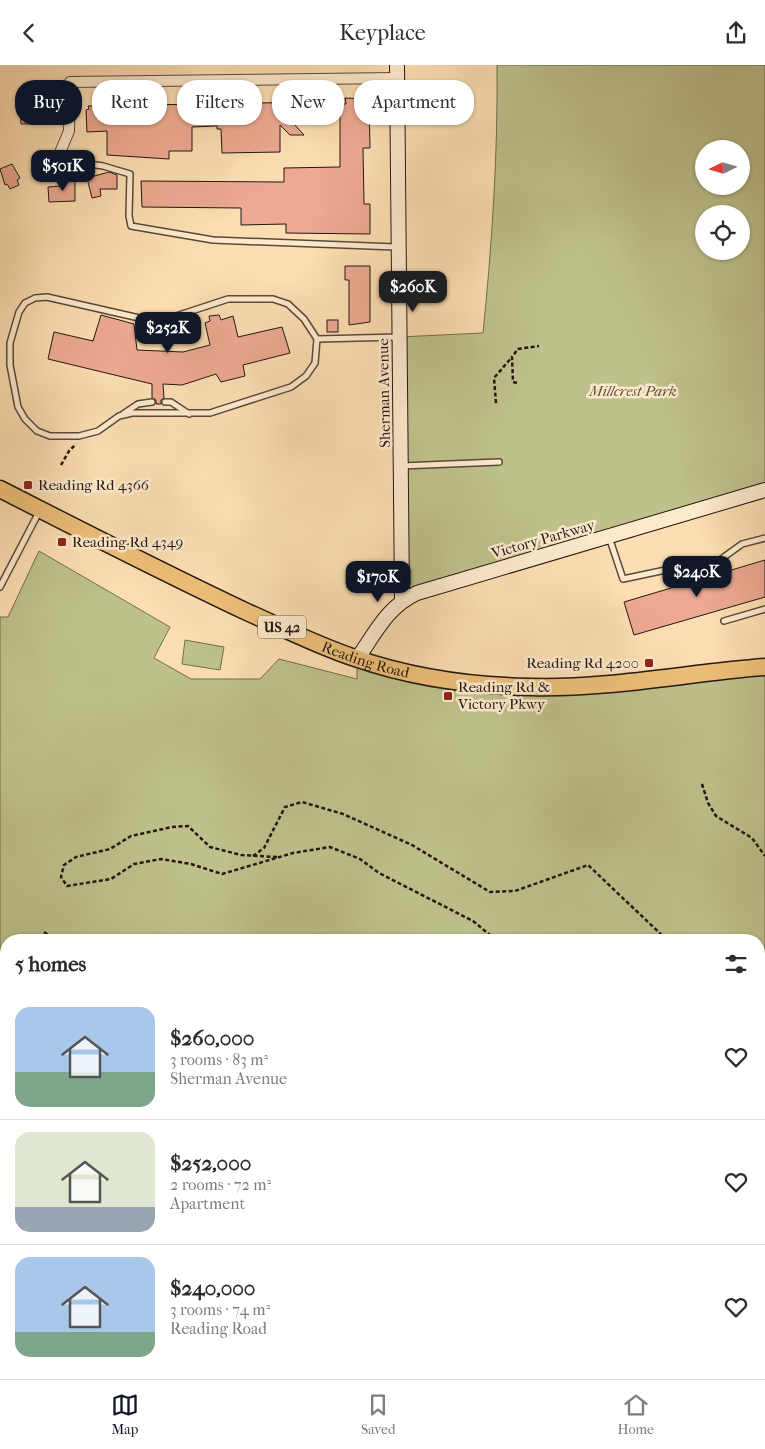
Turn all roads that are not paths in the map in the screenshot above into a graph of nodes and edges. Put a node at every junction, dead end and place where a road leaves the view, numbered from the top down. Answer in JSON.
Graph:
{"nodes":[{"id":1,"x":397,"y":71,"type":"edge"},
{"id":2,"x":61,"y":150,"type":"joint"},
{"id":3,"x":398,"y":247,"type":"junction"},
{"id":4,"x":399,"y":337,"type":"junction"},
{"id":5,"x":317,"y":339,"type":"junction"},
{"id":6,"x":152,"y":402,"type":"dead end"},
{"id":7,"x":165,"y":402,"type":"dead end"},
{"id":8,"x":189,"y":414,"type":"junction"},
{"id":9,"x":119,"y":416,"type":"junction"},
{"id":10,"x":499,"y":462,"type":"dead end"},
{"id":11,"x":401,"y":466,"type":"junction"},
{"id":12,"x":0,"y":489,"type":"edge"},
{"id":13,"x":765,"y":490,"type":"edge"},
{"id":14,"x":41,"y":510,"type":"junction"},
{"id":15,"x":609,"y":536,"type":"junction"},
{"id":16,"x":765,"y":538,"type":"edge"},
{"id":17,"x":0,"y":587,"type":"edge"},
{"id":18,"x":402,"y":600,"type":"junction"},
{"id":19,"x":765,"y":609,"type":"edge"},
{"id":20,"x":724,"y":621,"type":"dead end"},
{"id":21,"x":357,"y":659,"type":"junction"},
{"id":22,"x":765,"y":667,"type":"edge"}],
"edges":[{"from":1,"to":2,"type":"street"},
{"from":1,"to":3,"type":"street","name":"Sherman Avenue"},
{"from":2,"to":3,"type":"lane"},
{"from":3,"to":4,"type":"street","name":"Sherman Avenue"},
{"from":4,"to":5,"type":"lane"},
{"from":4,"to":11,"type":"street","name":"Sherman Avenue"},
{"from":5,"to":8,"type":"lane"},
{"from":5,"to":9,"type":"lane"},
{"from":6,"to":9,"type":"lane"},
{"from":7,"to":8,"type":"lane"},
{"from":8,"to":9,"type":"lane"},
{"from":10,"to":11,"type":"lane"},
{"from":11,"to":18,"type":"street","name":"Sherman Avenue"},
{"from":12,"to":14,"type":"main road","name":"Reading Road","number":"US 42"},
{"from":13,"to":15,"type":"street","name":"Victory Parkway"},
{"from":14,"to":17,"type":"lane"},
{"from":14,"to":21,"type":"main road","name":"Reading Road","number":"US 42"},
{"from":15,"to":16,"type":"lane"},
{"from":15,"to":18,"type":"street","name":"Victory Parkway"},
{"from":18,"to":21,"type":"street","name":"Victory Parkway"},
{"from":19,"to":20,"type":"lane"},
{"from":21,"to":22,"type":"main road","name":"Reading Road","number":"US 42"}]}
